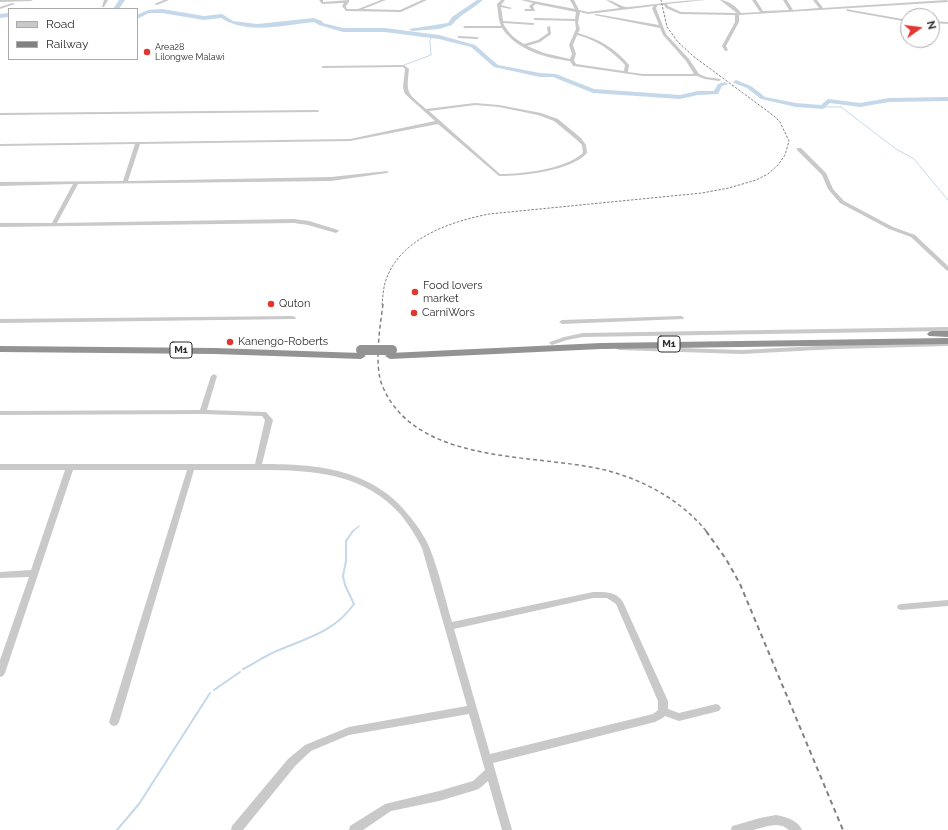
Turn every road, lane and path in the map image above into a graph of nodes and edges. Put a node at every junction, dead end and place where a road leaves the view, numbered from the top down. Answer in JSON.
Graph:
{"nodes":[{"id":1,"x":23,"y":0,"type":"edge"},
{"id":2,"x":31,"y":0,"type":"edge"},
{"id":3,"x":106,"y":0,"type":"edge"},
{"id":4,"x":167,"y":0,"type":"edge"},
{"id":5,"x":321,"y":0,"type":"edge"},
{"id":6,"x":384,"y":0,"type":"edge"},
{"id":7,"x":425,"y":0,"type":"edge"},
{"id":8,"x":503,"y":0,"type":"edge"},
{"id":9,"x":523,"y":0,"type":"edge"},
{"id":10,"x":572,"y":0,"type":"edge"},
{"id":11,"x":608,"y":0,"type":"edge"},
{"id":12,"x":704,"y":0,"type":"edge"},
{"id":13,"x":722,"y":0,"type":"edge"},
{"id":14,"x":754,"y":0,"type":"edge"},
{"id":15,"x":785,"y":0,"type":"edge"},
{"id":16,"x":815,"y":0,"type":"edge"},
{"id":17,"x":875,"y":0,"type":"edge"},
{"id":18,"x":904,"y":0,"type":"edge"},
{"id":19,"x":0,"y":1,"type":"edge"},
{"id":20,"x":347,"y":1,"type":"edge"},
{"id":21,"x":694,"y":1,"type":"edge"},
{"id":22,"x":946,"y":1,"type":"edge"},
{"id":23,"x":847,"y":2,"type":"dead end"},
{"id":24,"x":534,"y":3,"type":"junction"},
{"id":25,"x":657,"y":3,"type":"edge"},
{"id":26,"x":156,"y":4,"type":"dead end"},
{"id":27,"x":908,"y":4,"type":"junction"},
{"id":28,"x":666,"y":5,"type":"junction"},
{"id":29,"x":103,"y":6,"type":"dead end"},
{"id":30,"x":500,"y":6,"type":"junction"},
{"id":31,"x":876,"y":6,"type":"junction"},
{"id":32,"x":848,"y":7,"type":"junction"},
{"id":33,"x":0,"y":8,"type":"edge"},
{"id":34,"x":510,"y":8,"type":"dead end"},
{"id":35,"x":624,"y":8,"type":"junction"},
{"id":36,"x":822,"y":8,"type":"junction"},
{"id":37,"x":830,"y":8,"type":"junction"},
{"id":38,"x":525,"y":10,"type":"dead end"},
{"id":39,"x":791,"y":10,"type":"junction"},
{"id":40,"x":353,"y":11,"type":"junction"},
{"id":41,"x":577,"y":11,"type":"junction"},
{"id":42,"x":762,"y":12,"type":"junction"},
{"id":43,"x":588,"y":13,"type":"junction"},
{"id":44,"x":739,"y":14,"type":"junction"},
{"id":45,"x":535,"y":19,"type":"dead end"},
{"id":46,"x":900,"y":19,"type":"edge"},
{"id":47,"x":576,"y":20,"type":"junction"},
{"id":48,"x":501,"y":22,"type":"junction"},
{"id":49,"x":532,"y":24,"type":"dead end"},
{"id":50,"x":465,"y":27,"type":"dead end"},
{"id":51,"x":503,"y":27,"type":"junction"},
{"id":52,"x":549,"y":27,"type":"dead end"},
{"id":53,"x":661,"y":27,"type":"junction"},
{"id":54,"x":577,"y":34,"type":"junction"},
{"id":55,"x":459,"y":37,"type":"dead end"},
{"id":56,"x":477,"y":38,"type":"dead end"},
{"id":57,"x":523,"y":46,"type":"junction"},
{"id":58,"x":726,"y":50,"type":"dead end"},
{"id":59,"x":572,"y":60,"type":"junction"},
{"id":60,"x":323,"y":67,"type":"dead end"},
{"id":61,"x":626,"y":73,"type":"junction"},
{"id":62,"x":697,"y":75,"type":"junction"},
{"id":63,"x":719,"y":80,"type":"dead end"},
{"id":64,"x":425,"y":110,"type":"junction"},
{"id":65,"x":317,"y":111,"type":"dead end"},
{"id":66,"x":0,"y":114,"type":"edge"},
{"id":67,"x":439,"y":122,"type":"junction"},
{"id":68,"x":138,"y":143,"type":"junction"},
{"id":69,"x":0,"y":145,"type":"edge"},
{"id":70,"x":799,"y":149,"type":"dead end"},
{"id":71,"x":387,"y":172,"type":"dead end"},
{"id":72,"x":125,"y":182,"type":"junction"},
{"id":73,"x":76,"y":183,"type":"junction"},
{"id":74,"x":0,"y":184,"type":"edge"},
{"id":75,"x":54,"y":224,"type":"junction"},
{"id":76,"x":0,"y":225,"type":"edge"},
{"id":77,"x":336,"y":231,"type":"dead end"},
{"id":78,"x":948,"y":269,"type":"edge"},
{"id":79,"x":293,"y":318,"type":"dead end"},
{"id":80,"x":681,"y":318,"type":"dead end"},
{"id":81,"x":0,"y":321,"type":"edge"},
{"id":82,"x":562,"y":322,"type":"dead end"},
{"id":83,"x":948,"y":329,"type":"edge"},
{"id":84,"x":948,"y":334,"type":"edge"},
{"id":85,"x":948,"y":341,"type":"edge"},
{"id":86,"x":552,"y":343,"type":"junction"},
{"id":87,"x":948,"y":344,"type":"edge"},
{"id":88,"x":0,"y":345,"type":"edge"},
{"id":89,"x":601,"y":346,"type":"junction"},
{"id":90,"x":0,"y":349,"type":"edge"},
{"id":91,"x":361,"y":353,"type":"junction"},
{"id":92,"x":391,"y":353,"type":"junction"},
{"id":93,"x":214,"y":376,"type":"dead end"},
{"id":94,"x":203,"y":412,"type":"junction"},
{"id":95,"x":0,"y":413,"type":"edge"},
{"id":96,"x":0,"y":467,"type":"edge"},
{"id":97,"x":70,"y":467,"type":"junction"},
{"id":98,"x":258,"y":467,"type":"junction"},
{"id":99,"x":191,"y":468,"type":"junction"},
{"id":100,"x":34,"y":573,"type":"junction"},
{"id":101,"x":0,"y":575,"type":"edge"},
{"id":102,"x":948,"y":603,"type":"edge"},
{"id":103,"x":901,"y":607,"type":"dead end"},
{"id":104,"x":450,"y":626,"type":"junction"},
{"id":105,"x":0,"y":673,"type":"edge"},
{"id":106,"x":716,"y":708,"type":"dead end"},
{"id":107,"x":473,"y":709,"type":"junction"},
{"id":108,"x":663,"y":711,"type":"junction"},
{"id":109,"x":114,"y":722,"type":"dead end"},
{"id":110,"x":486,"y":760,"type":"junction"},
{"id":111,"x":490,"y":772,"type":"junction"},
{"id":112,"x":236,"y":830,"type":"edge"},
{"id":113,"x":354,"y":830,"type":"edge"},
{"id":114,"x":507,"y":830,"type":"edge"},
{"id":115,"x":736,"y":830,"type":"edge"},
{"id":116,"x":797,"y":830,"type":"edge"}],
"edges":[{"from":1,"to":2,"type":"street"},
{"from":1,"to":19,"type":"street"},
{"from":1,"to":33,"type":"street"},
{"from":3,"to":29,"type":"street"},
{"from":4,"to":26,"type":"street"},
{"from":5,"to":20,"type":"street"},
{"from":6,"to":40,"type":"street"},
{"from":7,"to":40,"type":"street"},
{"from":8,"to":30,"type":"street"},
{"from":9,"to":24,"type":"street"},
{"from":10,"to":41,"type":"street"},
{"from":11,"to":35,"type":"street"},
{"from":12,"to":21,"type":"street"},
{"from":13,"to":44,"type":"street"},
{"from":14,"to":42,"type":"street"},
{"from":15,"to":39,"type":"street"},
{"from":16,"to":36,"type":"street"},
{"from":17,"to":31,"type":"street"},
{"from":18,"to":27,"type":"street"},
{"from":20,"to":40,"type":"street"},
{"from":21,"to":28,"type":"street"},
{"from":22,"to":27,"type":"street"},
{"from":23,"to":32,"type":"street"},
{"from":24,"to":38,"type":"street"},
{"from":24,"to":41,"type":"street"},
{"from":25,"to":28,"type":"street"},
{"from":25,"to":35,"type":"street"},
{"from":25,"to":53,"type":"street"},
{"from":27,"to":31,"type":"street"},
{"from":28,"to":44,"type":"street"},
{"from":30,"to":34,"type":"street"},
{"from":30,"to":48,"type":"street"},
{"from":31,"to":32,"type":"street"},
{"from":32,"to":37,"type":"street"},
{"from":35,"to":43,"type":"street"},
{"from":36,"to":37,"type":"street"},
{"from":36,"to":39,"type":"street"},
{"from":37,"to":46,"type":"street"},
{"from":39,"to":42,"type":"street"},
{"from":41,"to":43,"type":"street"},
{"from":41,"to":47,"type":"street"},
{"from":42,"to":44,"type":"street"},
{"from":43,"to":53,"type":"street"},
{"from":44,"to":58,"type":"street"},
{"from":45,"to":47,"type":"street"},
{"from":47,"to":54,"type":"street"},
{"from":48,"to":49,"type":"street"},
{"from":48,"to":51,"type":"street"},
{"from":50,"to":51,"type":"street"},
{"from":51,"to":57,"type":"street"},
{"from":52,"to":57,"type":"street"},
{"from":53,"to":62,"type":"street"},
{"from":54,"to":59,"type":"street"},
{"from":54,"to":61,"type":"street"},
{"from":55,"to":56,"type":"street"},
{"from":57,"to":59,"type":"street"},
{"from":59,"to":61,"type":"street"},
{"from":60,"to":64,"type":"street"},
{"from":61,"to":62,"type":"street"},
{"from":62,"to":63,"type":"street"},
{"from":64,"to":67,"type":"street"},
{"from":64,"to":67,"type":"street"},
{"from":65,"to":66,"type":"street"},
{"from":67,"to":68,"type":"street"},
{"from":68,"to":69,"type":"street"},
{"from":68,"to":72,"type":"street"},
{"from":70,"to":78,"type":"street"},
{"from":71,"to":72,"type":"street"},
{"from":72,"to":73,"type":"street"},
{"from":73,"to":74,"type":"street"},
{"from":73,"to":75,"type":"street"},
{"from":75,"to":76,"type":"street"},
{"from":75,"to":77,"type":"street"},
{"from":79,"to":81,"type":"street"},
{"from":80,"to":82,"type":"street"},
{"from":83,"to":86,"type":"street"},
{"from":84,"to":86,"type":"highway","number":"M1"},
{"from":85,"to":89,"type":"highway","number":"M1"},
{"from":86,"to":92,"type":"highway","number":"M1"},
{"from":87,"to":89,"type":"street"},
{"from":88,"to":91,"type":"highway","number":"M1"},
{"from":89,"to":92,"type":"highway","number":"M1"},
{"from":90,"to":91,"type":"highway","number":"M1"},
{"from":91,"to":92,"type":"highway","number":"M1"},
{"from":93,"to":94,"type":"street"},
{"from":94,"to":95,"type":"street"},
{"from":94,"to":98,"type":"street"},
{"from":96,"to":97,"type":"street"},
{"from":97,"to":99,"type":"street"},
{"from":97,"to":100,"type":"street"},
{"from":98,"to":99,"type":"street"},
{"from":98,"to":104,"type":"street"},
{"from":99,"to":109,"type":"street"},
{"from":100,"to":101,"type":"street"},
{"from":100,"to":105,"type":"street"},
{"from":102,"to":103,"type":"street"},
{"from":104,"to":107,"type":"street"},
{"from":104,"to":108,"type":"street"},
{"from":106,"to":108,"type":"street"},
{"from":107,"to":110,"type":"street"},
{"from":107,"to":112,"type":"street"},
{"from":108,"to":110,"type":"street"},
{"from":110,"to":111,"type":"street"},
{"from":111,"to":113,"type":"street"},
{"from":111,"to":114,"type":"street"},
{"from":115,"to":116,"type":"street"}]}
